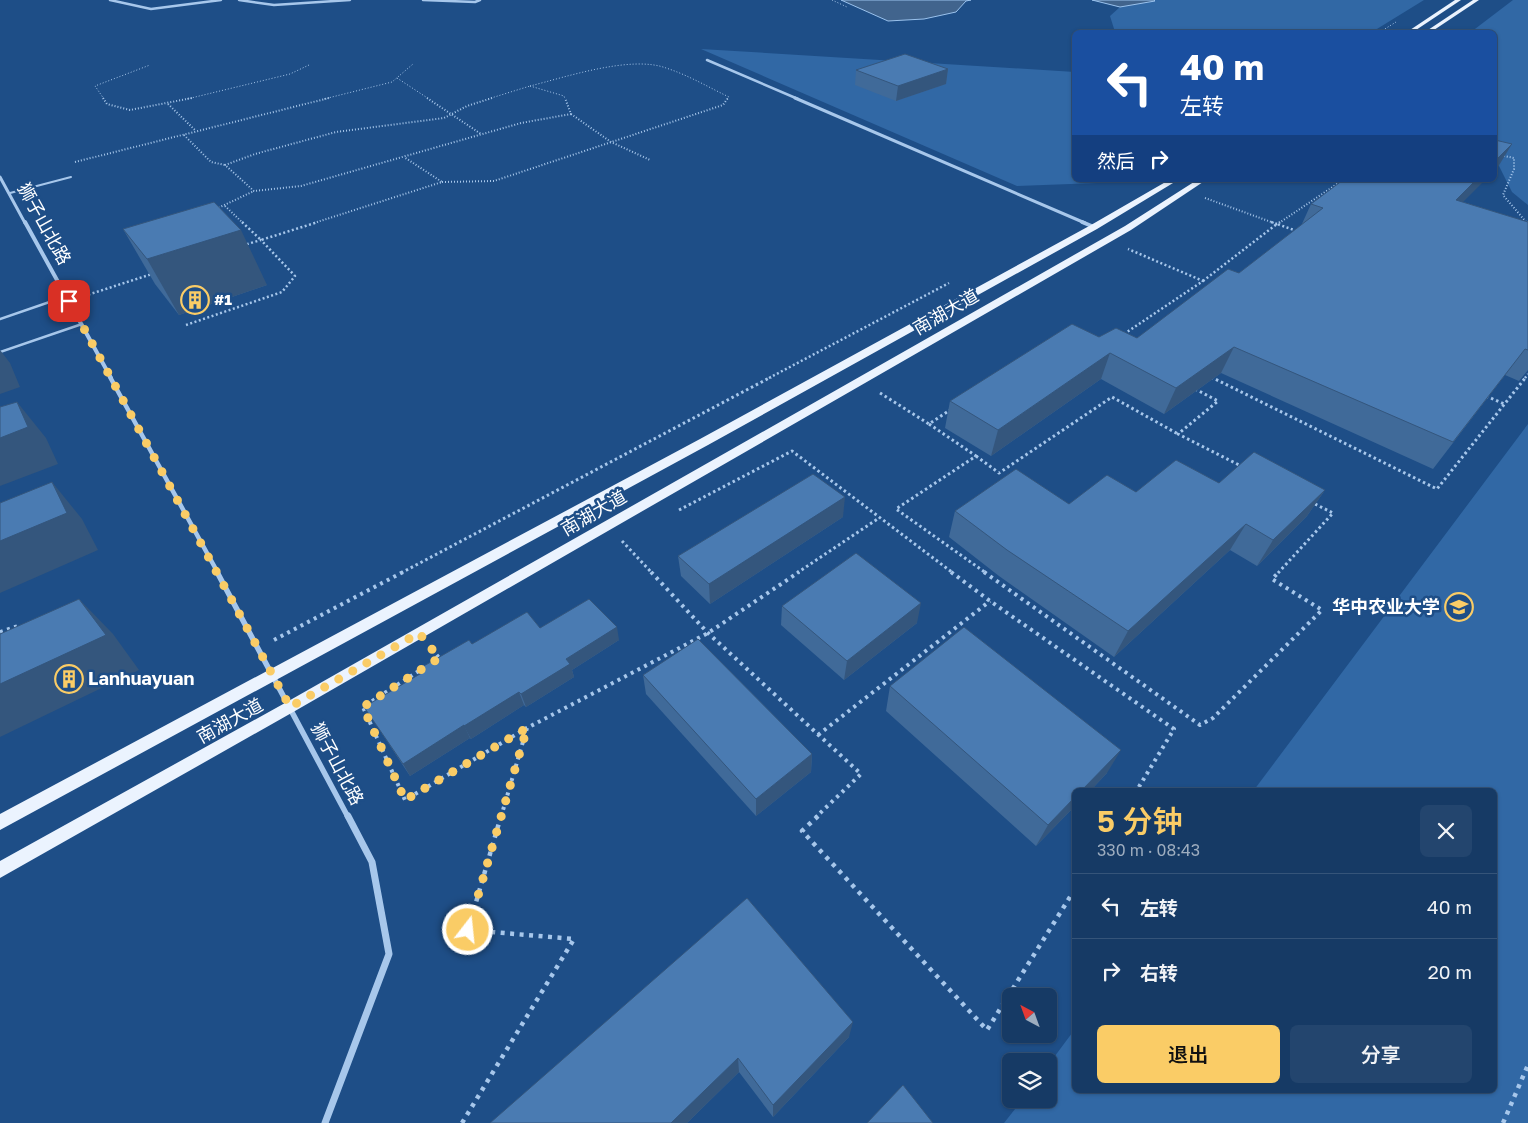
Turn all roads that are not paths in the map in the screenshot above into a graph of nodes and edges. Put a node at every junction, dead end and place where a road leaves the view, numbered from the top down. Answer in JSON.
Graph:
{"nodes":[{"id":1,"x":110,"y":0,"type":"edge"},
{"id":2,"x":221,"y":0,"type":"edge"},
{"id":3,"x":239,"y":0,"type":"edge"},
{"id":4,"x":350,"y":0,"type":"edge"},
{"id":5,"x":423,"y":0,"type":"edge"},
{"id":6,"x":480,"y":0,"type":"edge"},
{"id":7,"x":1458,"y":0,"type":"edge"},
{"id":8,"x":1476,"y":0,"type":"edge"},
{"id":9,"x":1413,"y":30,"type":"edge"},
{"id":10,"x":1431,"y":30,"type":"edge"},
{"id":11,"x":707,"y":60,"type":"dead end"},
{"id":12,"x":0,"y":177,"type":"edge"},
{"id":13,"x":71,"y":177,"type":"dead end"},
{"id":14,"x":1171,"y":182,"type":"edge"},
{"id":15,"x":1199,"y":182,"type":"edge"},
{"id":16,"x":10,"y":193,"type":"junction"},
{"id":17,"x":1094,"y":227,"type":"junction"},
{"id":18,"x":68,"y":299,"type":"junction"},
{"id":19,"x":0,"y":319,"type":"edge"},
{"id":20,"x":82,"y":324,"type":"junction"},
{"id":21,"x":0,"y":352,"type":"edge"},
{"id":22,"x":273,"y":674,"type":"junction"},
{"id":23,"x":290,"y":707,"type":"junction"},
{"id":24,"x":0,"y":822,"type":"edge"},
{"id":25,"x":0,"y":870,"type":"edge"},
{"id":26,"x":325,"y":1123,"type":"edge"}],
"edges":[{"from":1,"to":2,"type":"street"},
{"from":3,"to":4,"type":"street"},
{"from":5,"to":6,"type":"street"},
{"from":7,"to":9,"type":"main road"},
{"from":8,"to":10,"type":"main road"},
{"from":11,"to":17,"type":"street"},
{"from":12,"to":16,"type":"street","name":"狮子山北路"},
{"from":13,"to":16,"type":"lane"},
{"from":14,"to":17,"type":"main road","name":"南湖大道"},
{"from":15,"to":23,"type":"main road","name":"南湖大道"},
{"from":16,"to":18,"type":"street","name":"狮子山北路"},
{"from":17,"to":22,"type":"main road","name":"南湖大道"},
{"from":18,"to":19,"type":"lane"},
{"from":18,"to":20,"type":"street","name":"狮子山北路"},
{"from":20,"to":21,"type":"lane"},
{"from":20,"to":22,"type":"street","name":"狮子山北路"},
{"from":22,"to":23,"type":"street","name":"狮子山北路"},
{"from":22,"to":24,"type":"main road","name":"南湖大道"},
{"from":23,"to":25,"type":"main road","name":"南湖大道"},
{"from":23,"to":26,"type":"street","name":"狮子山北路"}]}
